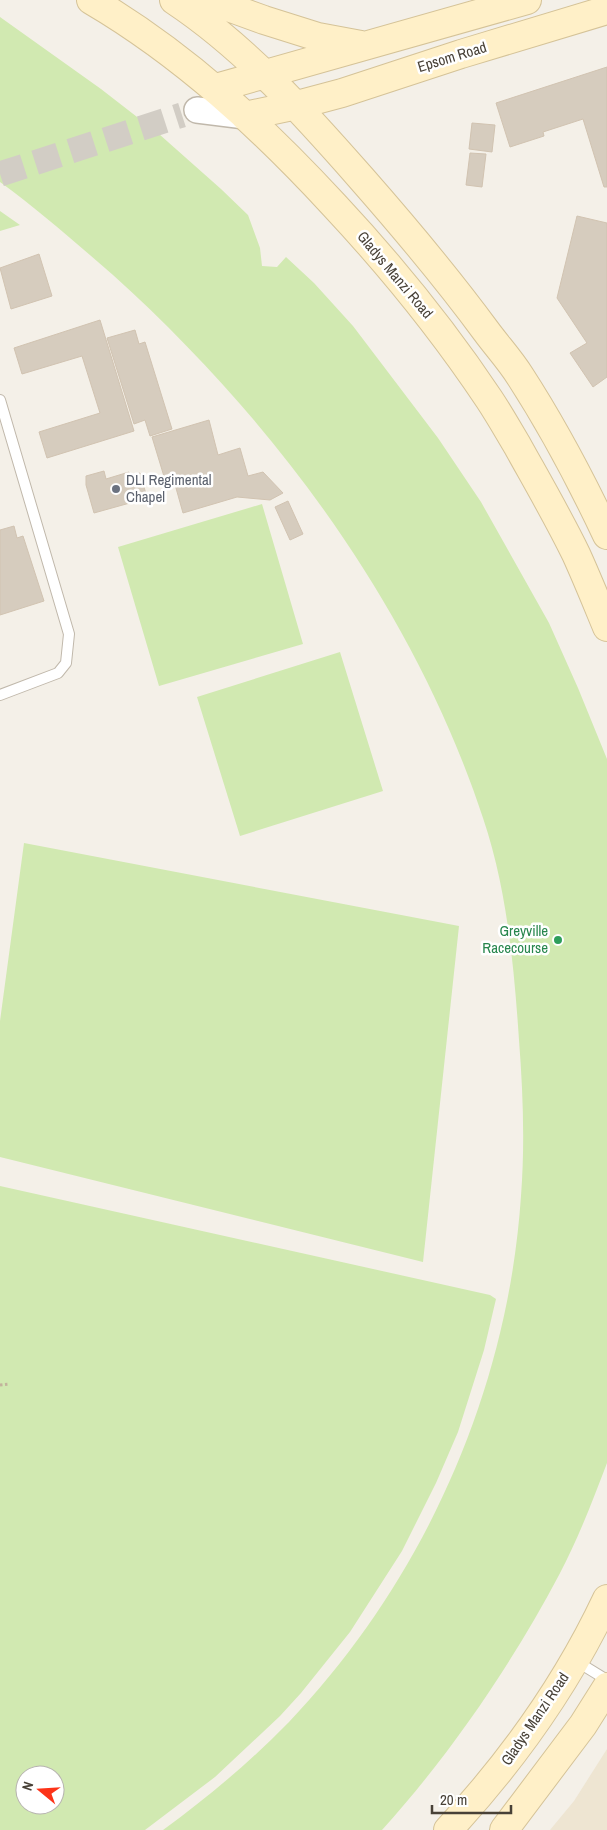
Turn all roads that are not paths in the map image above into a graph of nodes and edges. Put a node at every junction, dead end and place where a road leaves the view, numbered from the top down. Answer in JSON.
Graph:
{"nodes":[{"id":1,"x":91,"y":0,"type":"edge"},
{"id":2,"x":174,"y":0,"type":"edge"},
{"id":3,"x":209,"y":0,"type":"edge"},
{"id":4,"x":527,"y":0,"type":"edge"},
{"id":5,"x":607,"y":10,"type":"edge"},
{"id":6,"x":368,"y":46,"type":"junction"},
{"id":7,"x":265,"y":75,"type":"junction"},
{"id":8,"x":216,"y":88,"type":"junction"},
{"id":9,"x":297,"y":105,"type":"junction"},
{"id":10,"x":245,"y":116,"type":"junction"},
{"id":11,"x":0,"y":400,"type":"edge"},
{"id":12,"x":607,"y":535,"type":"edge"},
{"id":13,"x":607,"y":627,"type":"edge"},
{"id":14,"x":0,"y":695,"type":"edge"},
{"id":15,"x":607,"y":1599,"type":"edge"},
{"id":16,"x":575,"y":1660,"type":"junction"},
{"id":17,"x":607,"y":1680,"type":"edge"},
{"id":18,"x":607,"y":1686,"type":"edge"},
{"id":19,"x":448,"y":1830,"type":"edge"},
{"id":20,"x":504,"y":1830,"type":"edge"}],
"edges":[{"from":1,"to":8,"type":"main road","name":"Gladys Manzi Road"},
{"from":2,"to":7,"type":"main road"},
{"from":3,"to":6,"type":"main road"},
{"from":4,"to":6,"type":"main road"},
{"from":5,"to":9,"type":"main road","name":"Epsom Road"},
{"from":6,"to":7,"type":"main road"},
{"from":7,"to":8,"type":"main road"},
{"from":7,"to":9,"type":"main road"},
{"from":8,"to":10,"type":"main road","name":"Gladys Manzi Road"},
{"from":8,"to":10,"type":"street"},
{"from":9,"to":10,"type":"main road","name":"Epsom Road"},
{"from":9,"to":12,"type":"main road"},
{"from":10,"to":13,"type":"main road","name":"Gladys Manzi Road"},
{"from":11,"to":14,"type":"lane"},
{"from":15,"to":16,"type":"main road","name":"Gladys Manzi Road"},
{"from":16,"to":17,"type":"lane"},
{"from":16,"to":19,"type":"main road","name":"Gladys Manzi Road"},
{"from":18,"to":20,"type":"main road"}]}
